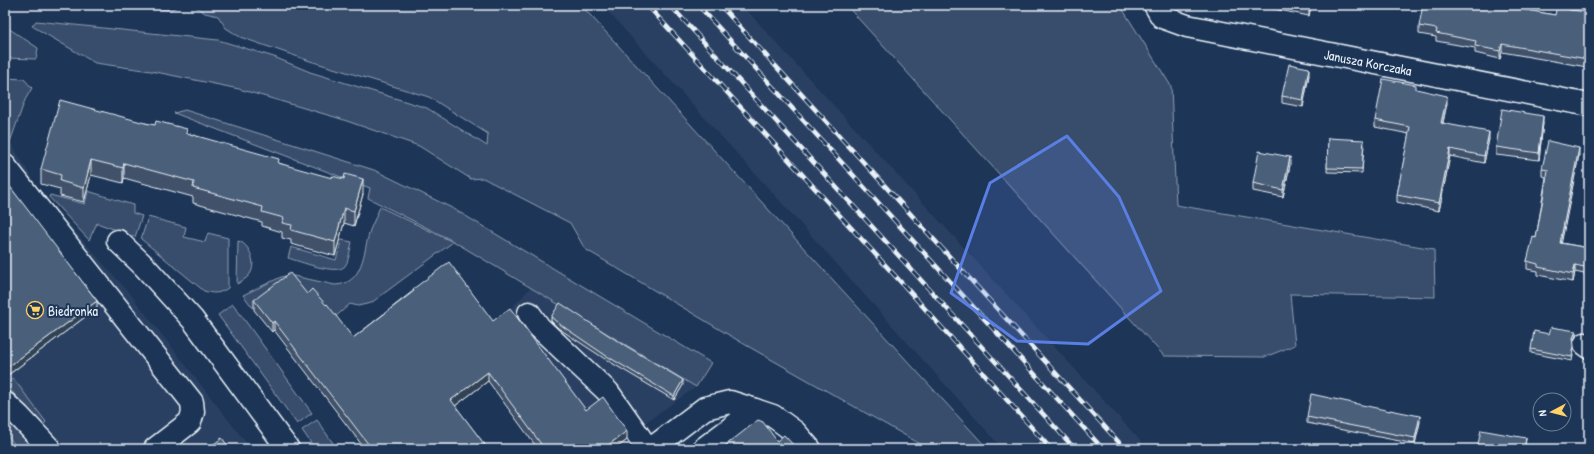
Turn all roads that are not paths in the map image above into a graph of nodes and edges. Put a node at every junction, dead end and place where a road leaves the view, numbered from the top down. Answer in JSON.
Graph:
{"nodes":[{"id":1,"x":1155,"y":5,"type":"edge"},
{"id":2,"x":1572,"y":5,"type":"edge"},
{"id":3,"x":1589,"y":8,"type":"edge"},
{"id":4,"x":1589,"y":105,"type":"edge"},
{"id":5,"x":5,"y":166,"type":"edge"},
{"id":6,"x":118,"y":241,"type":"dead end"},
{"id":7,"x":529,"y":313,"type":"dead end"},
{"id":8,"x":5,"y":403,"type":"edge"},
{"id":9,"x":755,"y":410,"type":"junction"},
{"id":10,"x":50,"y":449,"type":"edge"},
{"id":11,"x":155,"y":449,"type":"edge"},
{"id":12,"x":288,"y":449,"type":"edge"},
{"id":13,"x":648,"y":449,"type":"edge"},
{"id":14,"x":651,"y":449,"type":"edge"},
{"id":15,"x":703,"y":449,"type":"edge"},
{"id":16,"x":810,"y":449,"type":"edge"}],
"edges":[{"from":1,"to":4,"type":"street","name":"Janusza Korczaka"},
{"from":2,"to":3,"type":"street"},
{"from":5,"to":11,"type":"street"},
{"from":6,"to":12,"type":"street"},
{"from":7,"to":13,"type":"street"},
{"from":8,"to":10,"type":"street"},
{"from":9,"to":14,"type":"street"},
{"from":9,"to":15,"type":"street"},
{"from":9,"to":16,"type":"street"}]}
